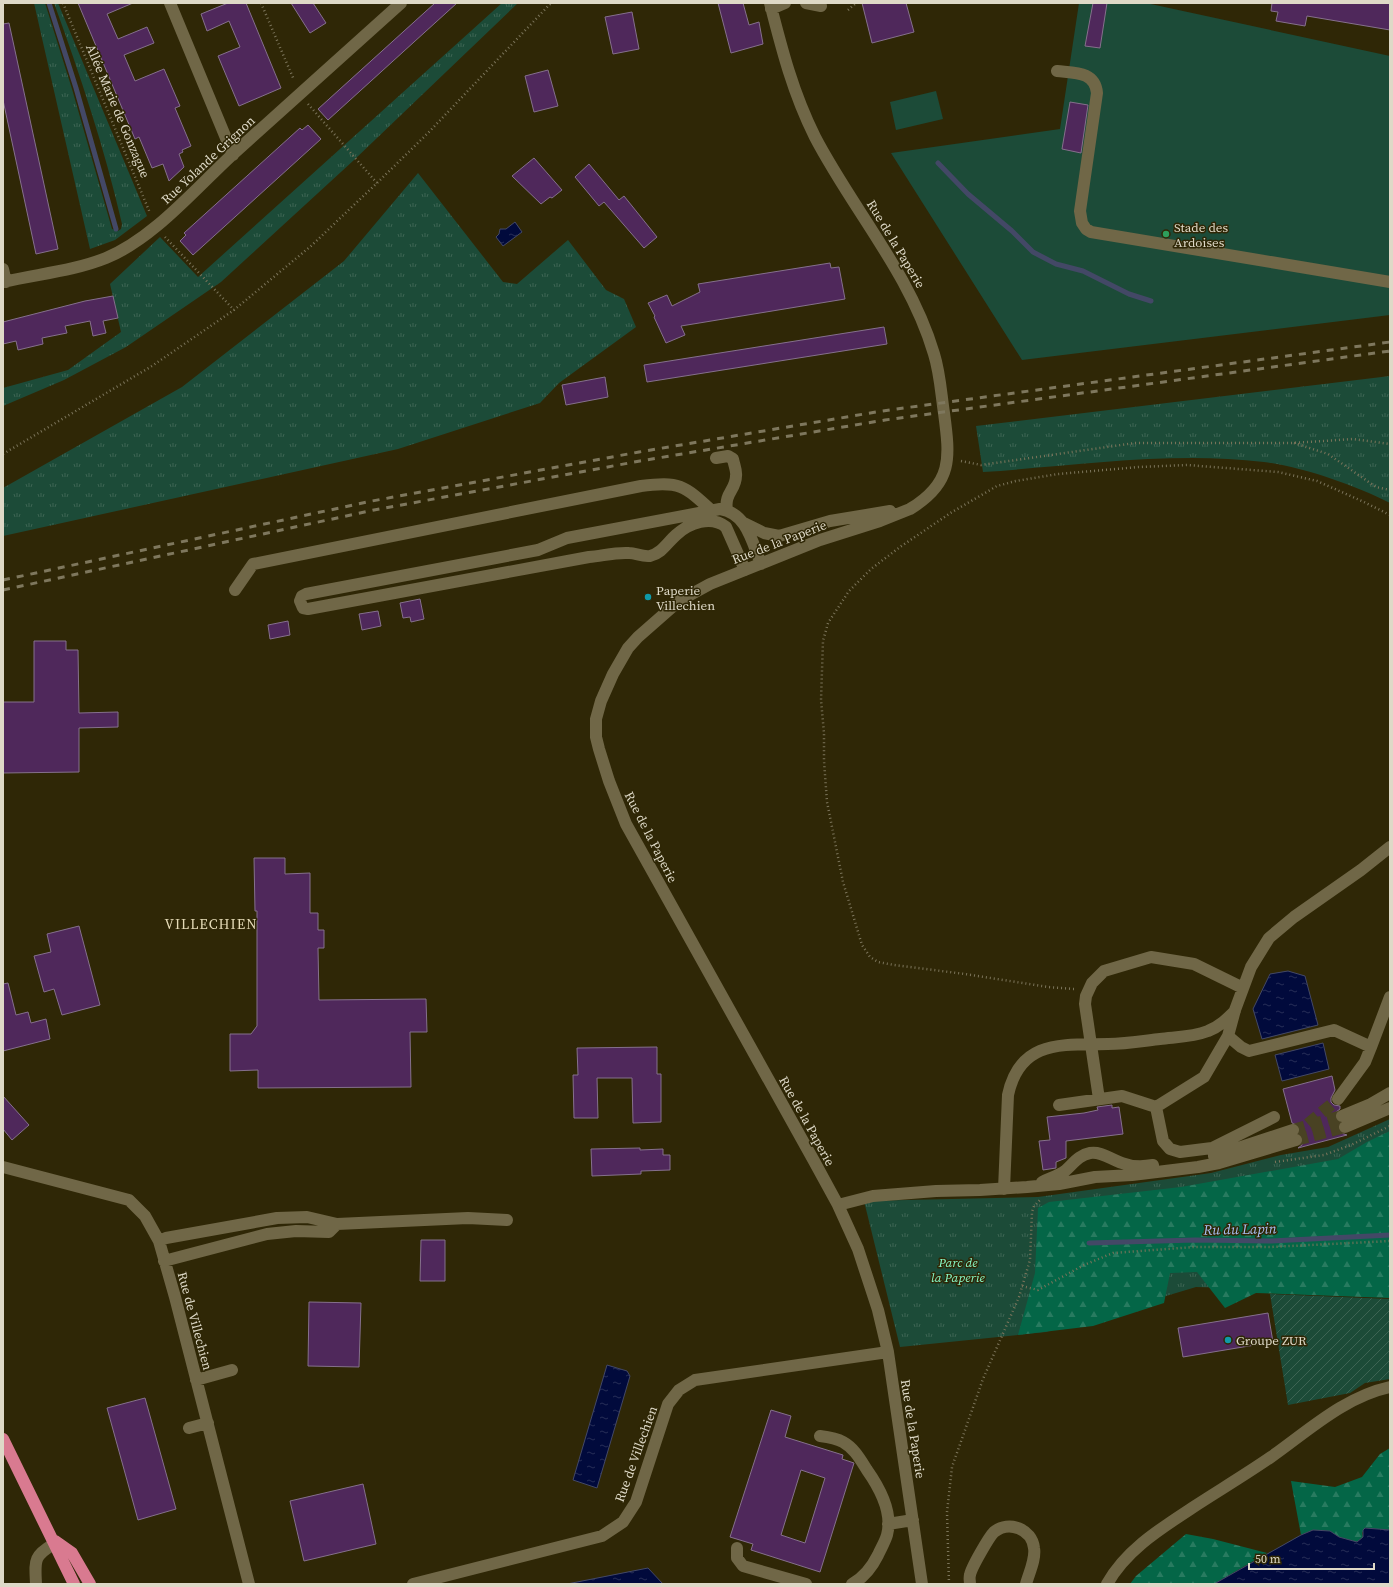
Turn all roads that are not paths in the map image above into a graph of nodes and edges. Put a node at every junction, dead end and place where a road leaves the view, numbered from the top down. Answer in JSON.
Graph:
{"nodes":[{"id":1,"x":170,"y":3,"type":"edge"},
{"id":2,"x":401,"y":3,"type":"edge"},
{"id":3,"x":784,"y":3,"type":"edge"},
{"id":4,"x":806,"y":3,"type":"edge"},
{"id":5,"x":771,"y":6,"type":"edge"},
{"id":6,"x":821,"y":6,"type":"dead end"},
{"id":7,"x":1057,"y":70,"type":"dead end"},
{"id":8,"x":233,"y":155,"type":"junction"},
{"id":9,"x":3,"y":269,"type":"edge"},
{"id":10,"x":4,"y":282,"type":"edge"},
{"id":11,"x":1390,"y":282,"type":"edge"},
{"id":12,"x":716,"y":458,"type":"dead end"},
{"id":13,"x":910,"y":509,"type":"junction"},
{"id":14,"x":727,"y":510,"type":"junction"},
{"id":15,"x":712,"y":511,"type":"junction"},
{"id":16,"x":744,"y":523,"type":"junction"},
{"id":17,"x":761,"y":564,"type":"junction"},
{"id":18,"x":745,"y":570,"type":"junction"},
{"id":19,"x":235,"y":590,"type":"dead end"},
{"id":20,"x":1390,"y":847,"type":"edge"},
{"id":21,"x":1243,"y":988,"type":"junction"},
{"id":22,"x":1390,"y":997,"type":"edge"},
{"id":23,"x":1235,"y":1010,"type":"junction"},
{"id":24,"x":1228,"y":1036,"type":"junction"},
{"id":25,"x":1091,"y":1044,"type":"junction"},
{"id":26,"x":1372,"y":1048,"type":"junction"},
{"id":27,"x":1390,"y":1093,"type":"edge"},
{"id":28,"x":1099,"y":1099,"type":"junction"},
{"id":29,"x":1338,"y":1099,"type":"tunnel mouth"},
{"id":30,"x":1059,"y":1105,"type":"dead end"},
{"id":31,"x":1156,"y":1107,"type":"junction"},
{"id":32,"x":1390,"y":1108,"type":"edge"},
{"id":33,"x":1274,"y":1116,"type":"dead end"},
{"id":34,"x":1106,"y":1156,"type":"junction"},
{"id":35,"x":3,"y":1167,"type":"edge"},
{"id":36,"x":1104,"y":1176,"type":"junction"},
{"id":37,"x":1030,"y":1186,"type":"junction"},
{"id":38,"x":1004,"y":1189,"type":"junction"},
{"id":39,"x":838,"y":1205,"type":"junction"},
{"id":40,"x":507,"y":1220,"type":"dead end"},
{"id":41,"x":337,"y":1224,"type":"junction"},
{"id":42,"x":159,"y":1241,"type":"junction"},
{"id":43,"x":164,"y":1260,"type":"junction"},
{"id":44,"x":888,"y":1352,"type":"junction"},
{"id":45,"x":232,"y":1370,"type":"dead end"},
{"id":46,"x":196,"y":1380,"type":"junction"},
{"id":47,"x":1390,"y":1388,"type":"edge"},
{"id":48,"x":208,"y":1423,"type":"junction"},
{"id":49,"x":189,"y":1428,"type":"dead end"},
{"id":50,"x":820,"y":1436,"type":"dead end"},
{"id":51,"x":3,"y":1439,"type":"edge"},
{"id":52,"x":913,"y":1520,"type":"junction"},
{"id":53,"x":888,"y":1524,"type":"junction"},
{"id":54,"x":53,"y":1541,"type":"junction"},
{"id":55,"x":737,"y":1548,"type":"dead end"},
{"id":56,"x":36,"y":1584,"type":"edge"},
{"id":57,"x":74,"y":1584,"type":"edge"},
{"id":58,"x":90,"y":1584,"type":"edge"},
{"id":59,"x":250,"y":1584,"type":"edge"},
{"id":60,"x":413,"y":1584,"type":"edge"},
{"id":61,"x":806,"y":1584,"type":"edge"},
{"id":62,"x":852,"y":1584,"type":"edge"},
{"id":63,"x":922,"y":1584,"type":"edge"},
{"id":64,"x":970,"y":1584,"type":"edge"},
{"id":65,"x":1026,"y":1584,"type":"edge"},
{"id":66,"x":1107,"y":1584,"type":"edge"}],
"edges":[{"from":1,"to":8,"type":"street"},
{"from":2,"to":8,"type":"street","name":"Rue Yolande Grignon"},
{"from":3,"to":5,"type":"street"},
{"from":4,"to":6,"type":"street"},
{"from":5,"to":13,"type":"street","name":"Rue de la Paperie"},
{"from":7,"to":11,"type":"street"},
{"from":8,"to":10,"type":"street","name":"Rue Yolande Grignon"},
{"from":9,"to":10,"type":"street"},
{"from":12,"to":14,"type":"street"},
{"from":13,"to":16,"type":"street"},
{"from":13,"to":17,"type":"street","name":"Rue de la Paperie"},
{"from":14,"to":15,"type":"street"},
{"from":14,"to":16,"type":"street"},
{"from":15,"to":18,"type":"street"},
{"from":15,"to":19,"type":"street"},
{"from":16,"to":17,"type":"street"},
{"from":17,"to":18,"type":"street","name":"Rue de la Paperie"},
{"from":18,"to":39,"type":"street","name":"Rue de la Paperie"},
{"from":20,"to":21,"type":"street"},
{"from":21,"to":23,"type":"street"},
{"from":21,"to":25,"type":"street"},
{"from":22,"to":26,"type":"street"},
{"from":23,"to":24,"type":"street"},
{"from":23,"to":25,"type":"street"},
{"from":24,"to":26,"type":"street"},
{"from":24,"to":31,"type":"street"},
{"from":25,"to":28,"type":"street"},
{"from":25,"to":38,"type":"street"},
{"from":26,"to":29,"type":"street"},
{"from":27,"to":32,"type":"street"},
{"from":28,"to":30,"type":"street"},
{"from":28,"to":31,"type":"street"},
{"from":31,"to":33,"type":"street"},
{"from":34,"to":36,"type":"street"},
{"from":34,"to":36,"type":"street"},
{"from":34,"to":37,"type":"street"},
{"from":35,"to":42,"type":"street","name":"Rue de Villechien"},
{"from":36,"to":37,"type":"street"},
{"from":37,"to":38,"type":"street"},
{"from":38,"to":39,"type":"street"},
{"from":39,"to":44,"type":"street","name":"Rue de la Paperie"},
{"from":40,"to":41,"type":"street"},
{"from":41,"to":42,"type":"street"},
{"from":41,"to":43,"type":"street"},
{"from":42,"to":43,"type":"street","name":"Rue de Villechien"},
{"from":43,"to":46,"type":"street","name":"Rue de Villechien"},
{"from":44,"to":52,"type":"street","name":"Rue de la Paperie"},
{"from":44,"to":60,"type":"street","name":"Rue de Villechien"},
{"from":45,"to":46,"type":"street"},
{"from":46,"to":48,"type":"street","name":"Rue de Villechien"},
{"from":47,"to":66,"type":"street"},
{"from":48,"to":49,"type":"street"},
{"from":48,"to":59,"type":"street","name":"Rue de Villechien"},
{"from":50,"to":53,"type":"street"},
{"from":51,"to":54,"type":"highway"},
{"from":52,"to":53,"type":"street"},
{"from":52,"to":63,"type":"street","name":"Rue de la Paperie"},
{"from":53,"to":62,"type":"street"},
{"from":54,"to":56,"type":"street"},
{"from":54,"to":57,"type":"highway"},
{"from":54,"to":58,"type":"highway"},
{"from":55,"to":61,"type":"street"},
{"from":64,"to":65,"type":"street"}]}
